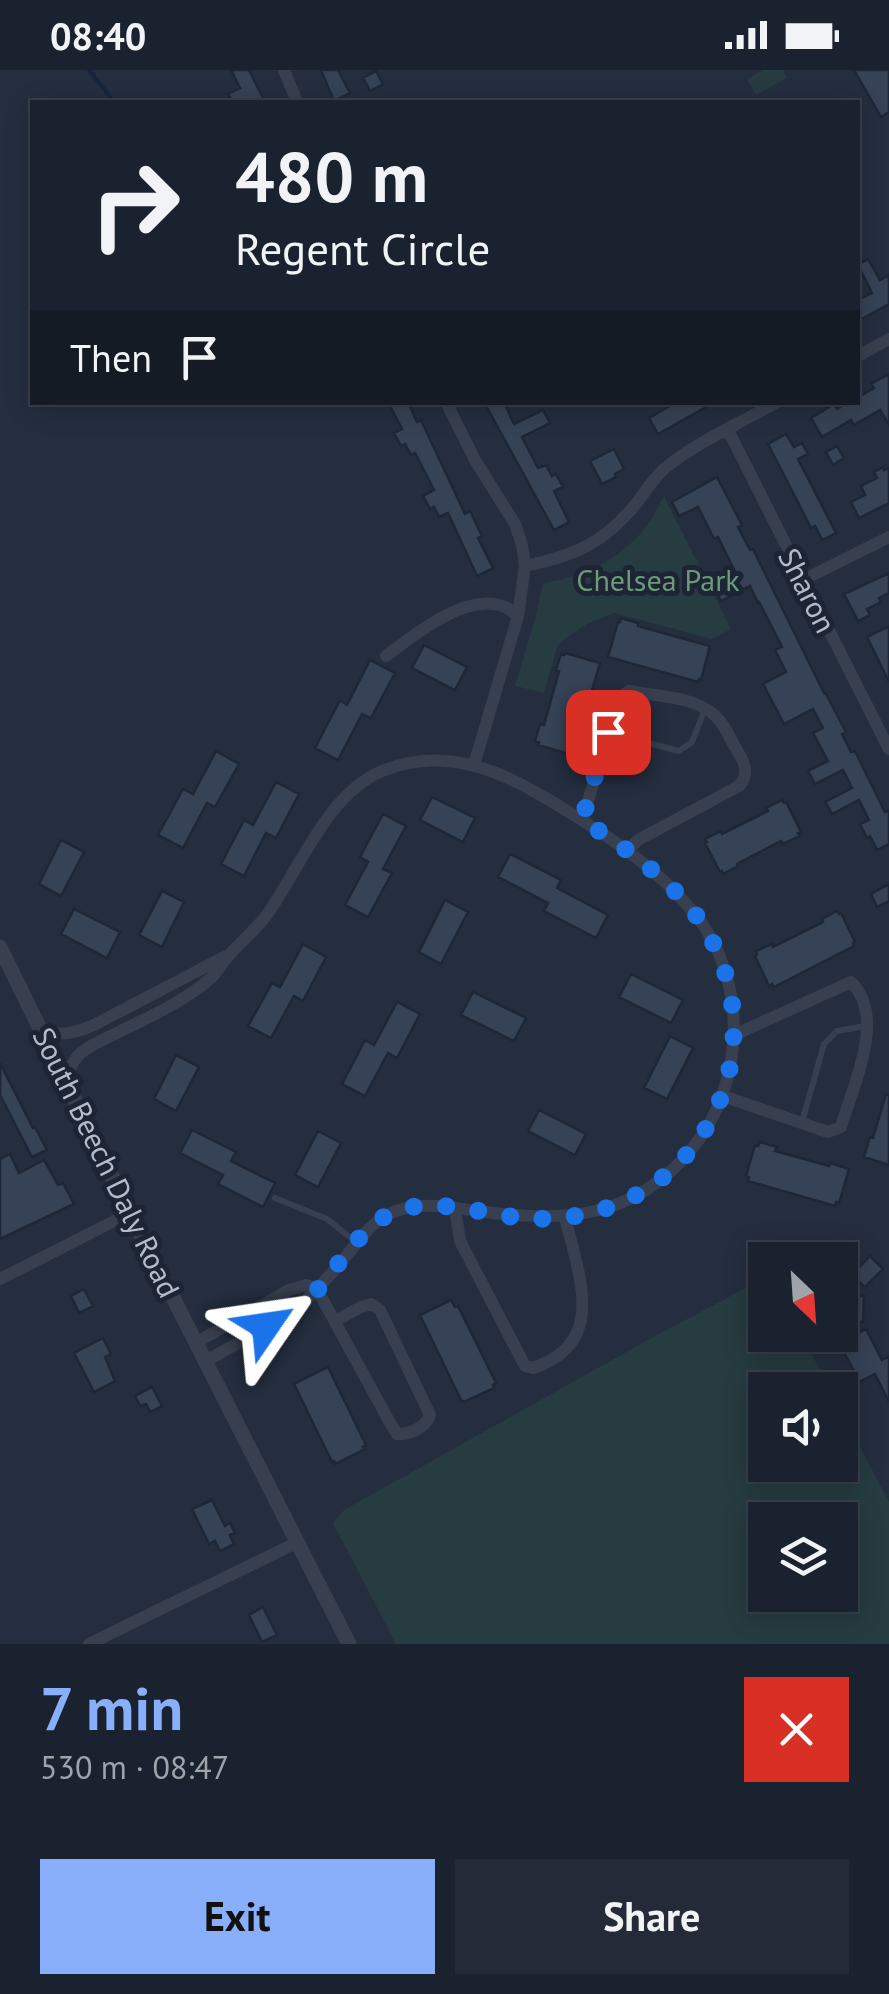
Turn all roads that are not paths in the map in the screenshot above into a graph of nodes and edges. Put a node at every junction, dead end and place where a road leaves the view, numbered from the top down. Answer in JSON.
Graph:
{"nodes":[{"id":1,"x":284,"y":70,"type":"edge"},
{"id":2,"x":296,"y":100,"type":"edge"},
{"id":3,"x":889,"y":338,"type":"edge"},
{"id":4,"x":860,"y":355,"type":"edge"},
{"id":5,"x":448,"y":405,"type":"edge"},
{"id":6,"x":772,"y":405,"type":"edge"},
{"id":7,"x":728,"y":430,"type":"junction"},
{"id":8,"x":889,"y":537,"type":"edge"},
{"id":9,"x":524,"y":566,"type":"junction"},
{"id":10,"x":804,"y":580,"type":"junction"},
{"id":11,"x":518,"y":616,"type":"junction"},
{"id":12,"x":386,"y":656,"type":"dead end"},
{"id":13,"x":705,"y":709,"type":"junction"},
{"id":14,"x":608,"y":732,"type":"junction"},
{"id":15,"x":889,"y":749,"type":"edge"},
{"id":16,"x":474,"y":766,"type":"junction"},
{"id":17,"x":582,"y":820,"type":"junction"},
{"id":18,"x":627,"y":851,"type":"junction"},
{"id":19,"x":0,"y":947,"type":"edge"},
{"id":20,"x":231,"y":953,"type":"junction"},
{"id":21,"x":868,"y":1026,"type":"junction"},
{"id":22,"x":43,"y":1031,"type":"junction"},
{"id":23,"x":734,"y":1035,"type":"junction"},
{"id":24,"x":66,"y":1078,"type":"junction"},
{"id":25,"x":723,"y":1096,"type":"junction"},
{"id":26,"x":802,"y":1123,"type":"junction"},
{"id":27,"x":275,"y":1198,"type":"dead end"},
{"id":28,"x":455,"y":1208,"type":"junction"},
{"id":29,"x":130,"y":1213,"type":"junction"},
{"id":30,"x":565,"y":1217,"type":"junction"},
{"id":31,"x":356,"y":1242,"type":"junction"},
{"id":32,"x":0,"y":1279,"type":"edge"},
{"id":33,"x":317,"y":1289,"type":"junction"},
{"id":34,"x":335,"y":1321,"type":"junction"},
{"id":35,"x":197,"y":1342,"type":"junction"},
{"id":36,"x":206,"y":1361,"type":"junction"},
{"id":37,"x":298,"y":1542,"type":"junction"},
{"id":38,"x":89,"y":1644,"type":"edge"},
{"id":39,"x":349,"y":1644,"type":"edge"}],
"edges":[{"from":1,"to":2,"type":"street"},
{"from":3,"to":4,"type":"street"},
{"from":5,"to":9,"type":"street"},
{"from":6,"to":7,"type":"street"},
{"from":7,"to":9,"type":"street"},
{"from":7,"to":10,"type":"street","name":"Sharon"},
{"from":8,"to":10,"type":"street"},
{"from":9,"to":11,"type":"street"},
{"from":10,"to":15,"type":"street","name":"Sharon"},
{"from":11,"to":12,"type":"street"},
{"from":11,"to":16,"type":"street"},
{"from":13,"to":14,"type":"lane"},
{"from":13,"to":14,"type":"street"},
{"from":13,"to":18,"type":"street"},
{"from":14,"to":17,"type":"street"},
{"from":16,"to":17,"type":"street"},
{"from":16,"to":20,"type":"street"},
{"from":17,"to":18,"type":"street"},
{"from":18,"to":23,"type":"street"},
{"from":19,"to":22,"type":"street","name":"South Beech Daly Road"},
{"from":20,"to":22,"type":"street"},
{"from":20,"to":24,"type":"street"},
{"from":21,"to":23,"type":"street"},
{"from":21,"to":26,"type":"lane"},
{"from":21,"to":26,"type":"street"},
{"from":22,"to":24,"type":"street","name":"South Beech Daly Road"},
{"from":23,"to":25,"type":"street"},
{"from":24,"to":29,"type":"street","name":"South Beech Daly Road"},
{"from":25,"to":26,"type":"street"},
{"from":25,"to":30,"type":"street"},
{"from":27,"to":31,"type":"lane"},
{"from":28,"to":30,"type":"street"},
{"from":28,"to":30,"type":"street"},
{"from":28,"to":31,"type":"street"},
{"from":29,"to":32,"type":"street"},
{"from":29,"to":35,"type":"street","name":"South Beech Daly Road"},
{"from":31,"to":33,"type":"street"},
{"from":33,"to":34,"type":"street"},
{"from":33,"to":35,"type":"street"},
{"from":33,"to":36,"type":"street"},
{"from":34,"to":34,"type":"street"},
{"from":35,"to":36,"type":"street","name":"South Beech Daly Road"},
{"from":36,"to":37,"type":"street","name":"South Beech Daly Road"},
{"from":37,"to":38,"type":"street"},
{"from":37,"to":39,"type":"street","name":"South Beech Daly Road"}]}
